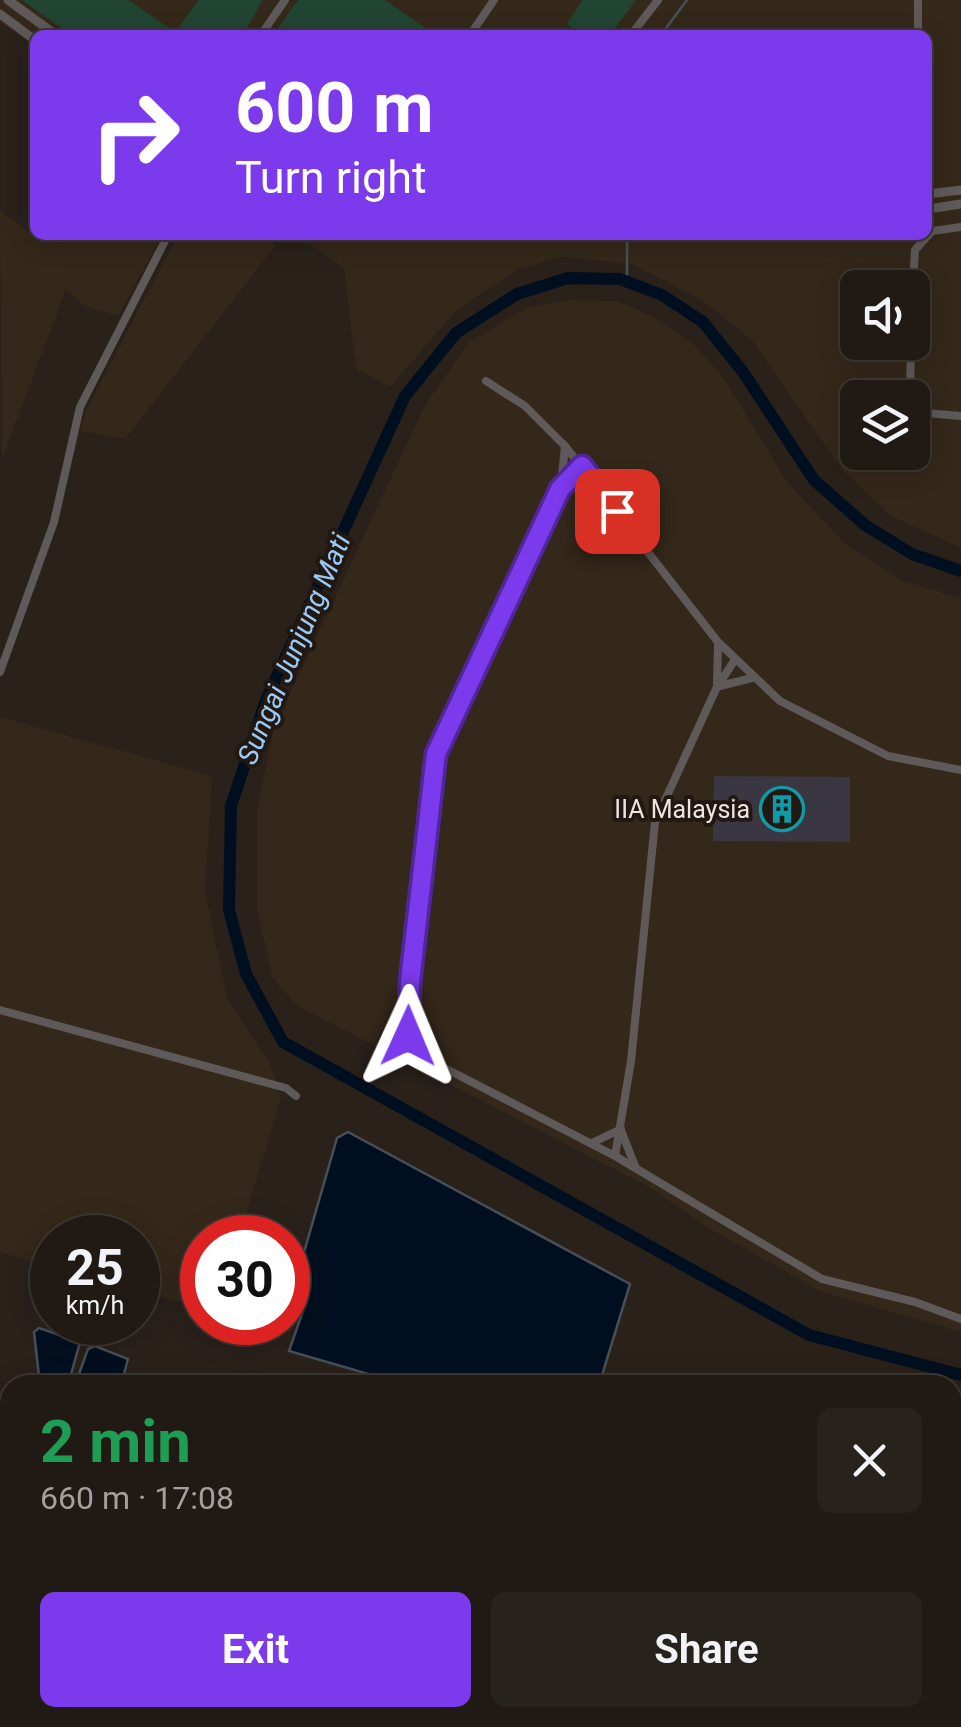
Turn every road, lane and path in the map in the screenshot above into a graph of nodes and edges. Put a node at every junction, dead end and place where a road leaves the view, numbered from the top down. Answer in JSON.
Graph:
{"nodes":[{"id":1,"x":8,"y":0,"type":"edge"},
{"id":2,"x":285,"y":0,"type":"edge"},
{"id":3,"x":494,"y":0,"type":"edge"},
{"id":4,"x":658,"y":0,"type":"edge"},
{"id":5,"x":918,"y":0,"type":"edge"},
{"id":6,"x":0,"y":14,"type":"edge"},
{"id":7,"x":49,"y":30,"type":"edge"},
{"id":8,"x":264,"y":30,"type":"edge"},
{"id":9,"x":473,"y":30,"type":"edge"},
{"id":10,"x":635,"y":30,"type":"edge"},
{"id":11,"x":918,"y":30,"type":"edge"},
{"id":12,"x":30,"y":36,"type":"edge"},
{"id":13,"x":961,"y":190,"type":"edge"},
{"id":14,"x":932,"y":194,"type":"edge"},
{"id":15,"x":961,"y":204,"type":"edge"},
{"id":16,"x":932,"y":208,"type":"edge"},
{"id":17,"x":961,"y":227,"type":"edge"},
{"id":18,"x":932,"y":231,"type":"edge"},
{"id":19,"x":165,"y":240,"type":"edge"},
{"id":20,"x":924,"y":240,"type":"edge"},
{"id":21,"x":914,"y":270,"type":"edge"},
{"id":22,"x":911,"y":360,"type":"edge"},
{"id":23,"x":486,"y":381,"type":"dead end"},
{"id":24,"x":961,"y":416,"type":"edge"},
{"id":25,"x":565,"y":446,"type":"junction"},
{"id":26,"x":582,"y":466,"type":"junction"},
{"id":27,"x":560,"y":489,"type":"junction"},
{"id":28,"x":603,"y":493,"type":"junction"},
{"id":29,"x":0,"y":636,"type":"edge"},
{"id":30,"x":12,"y":640,"type":"junction"},
{"id":31,"x":718,"y":642,"type":"junction"},
{"id":32,"x":734,"y":661,"type":"junction"},
{"id":33,"x":0,"y":672,"type":"edge"},
{"id":34,"x":752,"y":678,"type":"junction"},
{"id":35,"x":716,"y":689,"type":"junction"},
{"id":36,"x":961,"y":770,"type":"edge"},
{"id":37,"x":0,"y":1010,"type":"edge"},
{"id":38,"x":296,"y":1096,"type":"dead end"},
{"id":39,"x":621,"y":1128,"type":"junction"},
{"id":40,"x":592,"y":1144,"type":"junction"},
{"id":41,"x":616,"y":1156,"type":"junction"},
{"id":42,"x":636,"y":1167,"type":"junction"},
{"id":43,"x":961,"y":1319,"type":"edge"}],
"edges":[{"from":1,"to":7,"type":"street"},
{"from":2,"to":8,"type":"street"},
{"from":3,"to":9,"type":"street"},
{"from":4,"to":10,"type":"street"},
{"from":5,"to":11,"type":"street"},
{"from":6,"to":12,"type":"street"},
{"from":13,"to":14,"type":"street"},
{"from":15,"to":16,"type":"street"},
{"from":17,"to":18,"type":"street"},
{"from":19,"to":30,"type":"street"},
{"from":20,"to":21,"type":"street"},
{"from":22,"to":24,"type":"street"},
{"from":23,"to":25,"type":"street"},
{"from":25,"to":26,"type":"street"},
{"from":25,"to":27,"type":"street"},
{"from":26,"to":27,"type":"street"},
{"from":26,"to":28,"type":"street"},
{"from":27,"to":28,"type":"street"},
{"from":27,"to":40,"type":"street"},
{"from":28,"to":31,"type":"street"},
{"from":29,"to":30,"type":"street"},
{"from":30,"to":33,"type":"street"},
{"from":31,"to":32,"type":"street"},
{"from":31,"to":35,"type":"street"},
{"from":32,"to":34,"type":"street"},
{"from":32,"to":35,"type":"street"},
{"from":34,"to":35,"type":"street"},
{"from":34,"to":36,"type":"street"},
{"from":35,"to":39,"type":"street"},
{"from":37,"to":38,"type":"street"},
{"from":39,"to":40,"type":"street"},
{"from":39,"to":41,"type":"street"},
{"from":39,"to":42,"type":"street"},
{"from":40,"to":41,"type":"street"},
{"from":41,"to":42,"type":"street"},
{"from":42,"to":43,"type":"street"}]}
